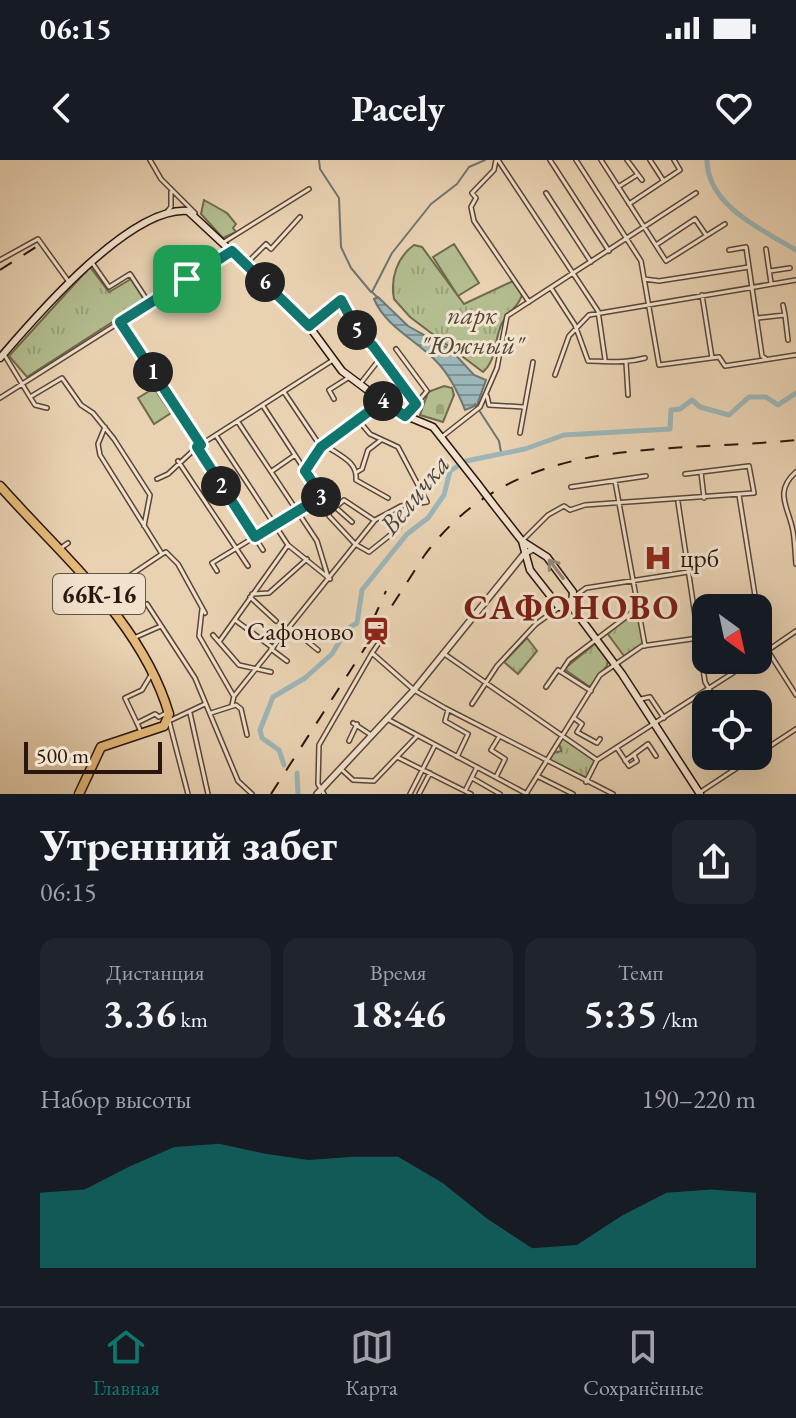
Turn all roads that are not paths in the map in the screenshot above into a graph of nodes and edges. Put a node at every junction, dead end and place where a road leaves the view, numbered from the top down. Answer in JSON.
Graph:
{"nodes":[{"id":1,"x":150,"y":160,"type":"edge"},
{"id":2,"x":497,"y":160,"type":"edge"},
{"id":3,"x":550,"y":160,"type":"edge"},
{"id":4,"x":577,"y":160,"type":"edge"},
{"id":5,"x":601,"y":160,"type":"edge"},
{"id":6,"x":627,"y":160,"type":"edge"},
{"id":7,"x":650,"y":160,"type":"edge"},
{"id":8,"x":674,"y":160,"type":"edge"},
{"id":9,"x":637,"y":175,"type":"junction"},
{"id":10,"x":642,"y":180,"type":"dead end"},
{"id":11,"x":664,"y":181,"type":"junction"},
{"id":12,"x":618,"y":187,"type":"junction"},
{"id":13,"x":170,"y":188,"type":"junction"},
{"id":14,"x":309,"y":189,"type":"dead end"},
{"id":15,"x":546,"y":193,"type":"dead end"},
{"id":16,"x":696,"y":193,"type":"dead end"},
{"id":17,"x":629,"y":204,"type":"junction"},
{"id":18,"x":166,"y":213,"type":"junction"},
{"id":19,"x":197,"y":216,"type":"junction"},
{"id":20,"x":300,"y":217,"type":"dead end"},
{"id":21,"x":725,"y":224,"type":"dead end"},
{"id":22,"x":644,"y":228,"type":"junction"},
{"id":23,"x":706,"y":235,"type":"junction"},
{"id":24,"x":627,"y":240,"type":"junction"},
{"id":25,"x":224,"y":242,"type":"junction"},
{"id":26,"x":656,"y":245,"type":"junction"},
{"id":27,"x":766,"y":249,"type":"dead end"},
{"id":28,"x":729,"y":250,"type":"dead end"},
{"id":29,"x":232,"y":251,"type":"junction"},
{"id":30,"x":609,"y":251,"type":"junction"},
{"id":31,"x":0,"y":260,"type":"edge"},
{"id":32,"x":89,"y":260,"type":"junction"},
{"id":33,"x":591,"y":262,"type":"junction"},
{"id":34,"x":246,"y":264,"type":"junction"},
{"id":35,"x":749,"y":267,"type":"junction"},
{"id":36,"x":790,"y":268,"type":"dead end"},
{"id":37,"x":770,"y":271,"type":"junction"},
{"id":38,"x":573,"y":273,"type":"junction"},
{"id":39,"x":644,"y":279,"type":"junction"},
{"id":40,"x":796,"y":280,"type":"edge"},
{"id":41,"x":69,"y":282,"type":"junction"},
{"id":42,"x":771,"y":283,"type":"junction"},
{"id":43,"x":753,"y":286,"type":"junction"},
{"id":44,"x":551,"y":287,"type":"junction"},
{"id":45,"x":702,"y":295,"type":"junction"},
{"id":46,"x":529,"y":302,"type":"junction"},
{"id":47,"x":149,"y":303,"type":"junction"},
{"id":48,"x":649,"y":303,"type":"junction"},
{"id":49,"x":783,"y":305,"type":"dead end"},
{"id":50,"x":598,"y":311,"type":"junction"},
{"id":51,"x":785,"y":315,"type":"junction"},
{"id":52,"x":757,"y":318,"type":"junction"},
{"id":53,"x":120,"y":322,"type":"junction"},
{"id":54,"x":575,"y":325,"type":"junction"},
{"id":55,"x":309,"y":326,"type":"junction"},
{"id":56,"x":788,"y":340,"type":"dead end"},
{"id":57,"x":396,"y":349,"type":"dead end"},
{"id":58,"x":796,"y":355,"type":"edge"},
{"id":59,"x":2,"y":356,"type":"edge"},
{"id":60,"x":382,"y":356,"type":"junction"},
{"id":61,"x":645,"y":358,"type":"dead end"},
{"id":62,"x":712,"y":358,"type":"junction"},
{"id":63,"x":605,"y":359,"type":"junction"},
{"id":64,"x":766,"y":359,"type":"junction"},
{"id":65,"x":333,"y":360,"type":"junction"},
{"id":66,"x":533,"y":362,"type":"dead end"},
{"id":67,"x":626,"y":362,"type":"junction"},
{"id":68,"x":555,"y":375,"type":"dead end"},
{"id":69,"x":350,"y":377,"type":"junction"},
{"id":70,"x":22,"y":384,"type":"junction"},
{"id":71,"x":360,"y":384,"type":"junction"},
{"id":72,"x":284,"y":392,"type":"junction"},
{"id":73,"x":487,"y":394,"type":"junction"},
{"id":74,"x":628,"y":395,"type":"dead end"},
{"id":75,"x":30,"y":397,"type":"junction"},
{"id":76,"x":0,"y":398,"type":"edge"},
{"id":77,"x":334,"y":399,"type":"dead end"},
{"id":78,"x":383,"y":401,"type":"junction"},
{"id":79,"x":416,"y":404,"type":"junction"},
{"id":80,"x":263,"y":406,"type":"junction"},
{"id":81,"x":523,"y":407,"type":"junction"},
{"id":82,"x":47,"y":408,"type":"dead end"},
{"id":83,"x":405,"y":416,"type":"junction"},
{"id":84,"x":359,"y":421,"type":"junction"},
{"id":85,"x":238,"y":422,"type":"junction"},
{"id":86,"x":105,"y":427,"type":"junction"},
{"id":87,"x":520,"y":433,"type":"dead end"},
{"id":88,"x":216,"y":436,"type":"junction"},
{"id":89,"x":442,"y":437,"type":"junction"},
{"id":90,"x":382,"y":439,"type":"junction"},
{"id":91,"x":199,"y":446,"type":"junction"},
{"id":92,"x":323,"y":446,"type":"junction"},
{"id":93,"x":295,"y":455,"type":"junction"},
{"id":94,"x":178,"y":461,"type":"junction"},
{"id":95,"x":305,"y":471,"type":"junction"},
{"id":96,"x":271,"y":472,"type":"junction"},
{"id":97,"x":357,"y":472,"type":"junction"},
{"id":98,"x":701,"y":472,"type":"junction"},
{"id":99,"x":796,"y":472,"type":"edge"},
{"id":100,"x":685,"y":474,"type":"dead end"},
{"id":101,"x":646,"y":476,"type":"dead end"},
{"id":102,"x":157,"y":479,"type":"dead end"},
{"id":103,"x":615,"y":481,"type":"junction"},
{"id":104,"x":0,"y":486,"type":"edge"},
{"id":105,"x":571,"y":487,"type":"dead end"},
{"id":106,"x":739,"y":495,"type":"junction"},
{"id":107,"x":323,"y":498,"type":"junction"},
{"id":108,"x":388,"y":498,"type":"dead end"},
{"id":109,"x":704,"y":498,"type":"junction"},
{"id":110,"x":677,"y":500,"type":"junction"},
{"id":111,"x":620,"y":503,"type":"junction"},
{"id":112,"x":334,"y":506,"type":"junction"},
{"id":113,"x":296,"y":511,"type":"junction"},
{"id":114,"x":375,"y":520,"type":"junction"},
{"id":115,"x":352,"y":522,"type":"dead end"},
{"id":116,"x":274,"y":524,"type":"junction"},
{"id":117,"x":144,"y":526,"type":"junction"},
{"id":118,"x":399,"y":528,"type":"dead end"},
{"id":119,"x":255,"y":537,"type":"junction"},
{"id":120,"x":522,"y":541,"type":"junction"},
{"id":121,"x":68,"y":543,"type":"dead end"},
{"id":122,"x":355,"y":544,"type":"junction"},
{"id":123,"x":288,"y":545,"type":"junction"},
{"id":124,"x":237,"y":549,"type":"junction"},
{"id":125,"x":533,"y":549,"type":"junction"},
{"id":126,"x":58,"y":550,"type":"junction"},
{"id":127,"x":263,"y":550,"type":"dead end"},
{"id":128,"x":162,"y":554,"type":"junction"},
{"id":129,"x":524,"y":554,"type":"junction"},
{"id":130,"x":307,"y":559,"type":"junction"},
{"id":131,"x":796,"y":564,"type":"edge"},
{"id":132,"x":248,"y":566,"type":"dead end"},
{"id":133,"x":514,"y":566,"type":"junction"},
{"id":134,"x":529,"y":566,"type":"junction"},
{"id":135,"x":217,"y":571,"type":"dead end"},
{"id":136,"x":688,"y":572,"type":"junction"},
{"id":137,"x":329,"y":578,"type":"junction"},
{"id":138,"x":634,"y":579,"type":"junction"},
{"id":139,"x":755,"y":594,"type":"edge"},
{"id":140,"x":101,"y":596,"type":"junction"},
{"id":141,"x":251,"y":596,"type":"junction"},
{"id":142,"x":575,"y":596,"type":"junction"},
{"id":143,"x":692,"y":601,"type":"edge"},
{"id":144,"x":147,"y":604,"type":"dead end"},
{"id":145,"x":559,"y":607,"type":"junction"},
{"id":146,"x":572,"y":607,"type":"junction"},
{"id":147,"x":638,"y":608,"type":"junction"},
{"id":148,"x":235,"y":620,"type":"junction"},
{"id":149,"x":276,"y":621,"type":"dead end"},
{"id":150,"x":161,"y":626,"type":"junction"},
{"id":151,"x":291,"y":628,"type":"junction"},
{"id":152,"x":387,"y":631,"type":"dead end"},
{"id":153,"x":796,"y":631,"type":"edge"},
{"id":154,"x":213,"y":635,"type":"dead end"},
{"id":155,"x":133,"y":639,"type":"junction"},
{"id":156,"x":692,"y":639,"type":"edge"},
{"id":157,"x":597,"y":640,"type":"junction"},
{"id":158,"x":219,"y":642,"type":"junction"},
{"id":159,"x":645,"y":646,"type":"junction"},
{"id":160,"x":772,"y":647,"type":"edge"},
{"id":161,"x":272,"y":648,"type":"junction"},
{"id":162,"x":318,"y":650,"type":"dead end"},
{"id":163,"x":372,"y":653,"type":"junction"},
{"id":164,"x":443,"y":653,"type":"junction"},
{"id":165,"x":772,"y":658,"type":"edge"},
{"id":166,"x":287,"y":661,"type":"dead end"},
{"id":167,"x":615,"y":664,"type":"junction"},
{"id":168,"x":255,"y":670,"type":"junction"},
{"id":169,"x":560,"y":671,"type":"junction"},
{"id":170,"x":271,"y":672,"type":"dead end"},
{"id":171,"x":153,"y":673,"type":"junction"},
{"id":172,"x":704,"y":674,"type":"edge"},
{"id":173,"x":731,"y":675,"type":"edge"},
{"id":174,"x":484,"y":684,"type":"junction"},
{"id":175,"x":546,"y":687,"type":"dead end"},
{"id":176,"x":708,"y":689,"type":"junction"},
{"id":177,"x":414,"y":690,"type":"junction"},
{"id":178,"x":591,"y":691,"type":"junction"},
{"id":179,"x":796,"y":695,"type":"edge"},
{"id":180,"x":234,"y":696,"type":"junction"},
{"id":181,"x":639,"y":700,"type":"junction"},
{"id":182,"x":206,"y":704,"type":"junction"},
{"id":183,"x":472,"y":704,"type":"dead end"},
{"id":184,"x":232,"y":705,"type":"junction"},
{"id":185,"x":448,"y":710,"type":"junction"},
{"id":186,"x":190,"y":713,"type":"junction"},
{"id":187,"x":210,"y":713,"type":"junction"},
{"id":188,"x":169,"y":716,"type":"junction"},
{"id":189,"x":574,"y":718,"type":"junction"},
{"id":190,"x":664,"y":718,"type":"junction"},
{"id":191,"x":386,"y":719,"type":"junction"},
{"id":192,"x":137,"y":723,"type":"junction"},
{"id":193,"x":654,"y":724,"type":"junction"},
{"id":194,"x":796,"y":729,"type":"edge"},
{"id":195,"x":141,"y":734,"type":"junction"},
{"id":196,"x":247,"y":735,"type":"dead end"},
{"id":197,"x":371,"y":735,"type":"junction"},
{"id":198,"x":417,"y":736,"type":"junction"},
{"id":199,"x":499,"y":737,"type":"junction"},
{"id":200,"x":561,"y":737,"type":"junction"},
{"id":201,"x":600,"y":739,"type":"dead end"},
{"id":202,"x":349,"y":741,"type":"dead end"},
{"id":203,"x":435,"y":745,"type":"junction"},
{"id":204,"x":772,"y":745,"type":"edge"},
{"id":205,"x":617,"y":748,"type":"junction"},
{"id":206,"x":656,"y":756,"type":"dead end"},
{"id":207,"x":397,"y":757,"type":"junction"},
{"id":208,"x":457,"y":757,"type":"junction"},
{"id":209,"x":597,"y":760,"type":"junction"},
{"id":210,"x":545,"y":761,"type":"junction"},
{"id":211,"x":477,"y":767,"type":"junction"},
{"id":212,"x":340,"y":768,"type":"junction"},
{"id":213,"x":422,"y":769,"type":"junction"},
{"id":214,"x":734,"y":770,"type":"edge"},
{"id":215,"x":430,"y":773,"type":"junction"},
{"id":216,"x":536,"y":776,"type":"junction"},
{"id":217,"x":496,"y":777,"type":"junction"},
{"id":218,"x":472,"y":778,"type":"junction"},
{"id":219,"x":586,"y":782,"type":"junction"},
{"id":220,"x":414,"y":788,"type":"junction"},
{"id":221,"x":466,"y":790,"type":"junction"},
{"id":222,"x":320,"y":792,"type":"edge"},
{"id":223,"x":699,"y":793,"type":"edge"},
{"id":224,"x":79,"y":794,"type":"edge"},
{"id":225,"x":188,"y":794,"type":"edge"},
{"id":226,"x":208,"y":794,"type":"edge"},
{"id":227,"x":252,"y":794,"type":"edge"},
{"id":228,"x":410,"y":794,"type":"edge"},
{"id":229,"x":418,"y":794,"type":"edge"},
{"id":230,"x":471,"y":794,"type":"edge"},
{"id":231,"x":500,"y":794,"type":"edge"},
{"id":232,"x":526,"y":794,"type":"edge"},
{"id":233,"x":573,"y":794,"type":"edge"},
{"id":234,"x":613,"y":794,"type":"edge"}],
"edges":[{"from":1,"to":13,"type":"street"},
{"from":2,"to":38,"type":"street"},
{"from":2,"to":46,"type":"street"},
{"from":3,"to":30,"type":"street"},
{"from":4,"to":24,"type":"street"},
{"from":5,"to":12,"type":"street"},
{"from":6,"to":9,"type":"street"},
{"from":7,"to":11,"type":"street"},
{"from":8,"to":11,"type":"street"},
{"from":9,"to":10,"type":"street"},
{"from":9,"to":12,"type":"street"},
{"from":11,"to":17,"type":"street"},
{"from":12,"to":17,"type":"street"},
{"from":13,"to":18,"type":"street"},
{"from":13,"to":19,"type":"street"},
{"from":14,"to":25,"type":"street"},
{"from":15,"to":33,"type":"street"},
{"from":16,"to":22,"type":"street"},
{"from":17,"to":22,"type":"street"},
{"from":18,"to":19,"type":"main road"},
{"from":18,"to":32,"type":"main road"},
{"from":19,"to":25,"type":"main road"},
{"from":20,"to":34,"type":"street"},
{"from":21,"to":23,"type":"street"},
{"from":22,"to":24,"type":"street"},
{"from":22,"to":26,"type":"street"},
{"from":23,"to":26,"type":"street"},
{"from":23,"to":26,"type":"street"},
{"from":24,"to":30,"type":"street"},
{"from":24,"to":39,"type":"street"},
{"from":25,"to":29,"type":"main road"},
{"from":27,"to":37,"type":"street"},
{"from":28,"to":35,"type":"street"},
{"from":29,"to":34,"type":"main road"},
{"from":29,"to":47,"type":"street"},
{"from":30,"to":33,"type":"street"},
{"from":31,"to":41,"type":"street"},
{"from":32,"to":41,"type":"main road"},
{"from":32,"to":47,"type":"street"},
{"from":33,"to":38,"type":"street"},
{"from":34,"to":55,"type":"main road"},
{"from":35,"to":39,"type":"street"},
{"from":35,"to":43,"type":"street"},
{"from":36,"to":37,"type":"street"},
{"from":37,"to":42,"type":"street"},
{"from":38,"to":44,"type":"street"},
{"from":38,"to":50,"type":"street"},
{"from":39,"to":48,"type":"street"},
{"from":40,"to":42,"type":"street"},
{"from":41,"to":59,"type":"main road"},
{"from":42,"to":43,"type":"street"},
{"from":43,"to":45,"type":"street"},
{"from":43,"to":52,"type":"street"},
{"from":44,"to":46,"type":"street"},
{"from":44,"to":54,"type":"street"},
{"from":45,"to":48,"type":"street"},
{"from":45,"to":62,"type":"street"},
{"from":46,"to":73,"type":"street"},
{"from":47,"to":53,"type":"street"},
{"from":48,"to":50,"type":"street"},
{"from":48,"to":62,"type":"street"},
{"from":49,"to":51,"type":"street"},
{"from":50,"to":54,"type":"street"},
{"from":50,"to":63,"type":"street"},
{"from":51,"to":52,"type":"street"},
{"from":51,"to":56,"type":"street"},
{"from":52,"to":64,"type":"street"},
{"from":53,"to":70,"type":"street"},
{"from":53,"to":91,"type":"street"},
{"from":54,"to":63,"type":"street"},
{"from":54,"to":68,"type":"street"},
{"from":55,"to":60,"type":"street"},
{"from":55,"to":65,"type":"main road"},
{"from":57,"to":79,"type":"street"},
{"from":58,"to":64,"type":"street"},
{"from":59,"to":70,"type":"street"},
{"from":60,"to":71,"type":"street"},
{"from":60,"to":79,"type":"street"},
{"from":61,"to":67,"type":"street"},
{"from":62,"to":64,"type":"street"},
{"from":63,"to":67,"type":"street"},
{"from":65,"to":69,"type":"main road"},
{"from":65,"to":72,"type":"street"},
{"from":66,"to":81,"type":"street"},
{"from":67,"to":74,"type":"street"},
{"from":69,"to":71,"type":"main road"},
{"from":69,"to":77,"type":"street"},
{"from":70,"to":75,"type":"street"},
{"from":70,"to":76,"type":"street"},
{"from":71,"to":78,"type":"main road"},
{"from":72,"to":80,"type":"street"},
{"from":72,"to":92,"type":"street"},
{"from":73,"to":81,"type":"street"},
{"from":73,"to":89,"type":"street"},
{"from":75,"to":82,"type":"street"},
{"from":75,"to":86,"type":"street"},
{"from":78,"to":83,"type":"main road"},
{"from":78,"to":84,"type":"street"},
{"from":79,"to":83,"type":"street"},
{"from":80,"to":85,"type":"street"},
{"from":80,"to":93,"type":"street"},
{"from":81,"to":87,"type":"street"},
{"from":83,"to":89,"type":"main road"},
{"from":84,"to":90,"type":"street"},
{"from":84,"to":92,"type":"street"},
{"from":85,"to":88,"type":"street"},
{"from":85,"to":96,"type":"street"},
{"from":86,"to":117,"type":"street"},
{"from":86,"to":117,"type":"street"},
{"from":88,"to":91,"type":"street"},
{"from":88,"to":116,"type":"street"},
{"from":89,"to":120,"type":"main road","bridge":true},
{"from":90,"to":97,"type":"street"},
{"from":90,"to":114,"type":"street"},
{"from":91,"to":94,"type":"street"},
{"from":91,"to":119,"type":"street"},
{"from":92,"to":95,"type":"street"},
{"from":92,"to":97,"type":"street"},
{"from":93,"to":95,"type":"street"},
{"from":93,"to":96,"type":"street"},
{"from":94,"to":102,"type":"street"},
{"from":94,"to":124,"type":"street"},
{"from":95,"to":107,"type":"street"},
{"from":96,"to":113,"type":"street"},
{"from":97,"to":108,"type":"street"},
{"from":98,"to":100,"type":"street"},
{"from":98,"to":106,"type":"street"},
{"from":98,"to":109,"type":"street"},
{"from":99,"to":131,"type":"street"},
{"from":101,"to":103,"type":"street"},
{"from":103,"to":105,"type":"street"},
{"from":103,"to":111,"type":"street"},
{"from":104,"to":126,"type":"main road","number":"66К-16"},
{"from":106,"to":109,"type":"street"},
{"from":106,"to":139,"type":"street"},
{"from":107,"to":112,"type":"street"},
{"from":107,"to":113,"type":"street"},
{"from":107,"to":122,"type":"street"},
{"from":109,"to":110,"type":"street"},
{"from":110,"to":111,"type":"street"},
{"from":110,"to":136,"type":"street"},
{"from":111,"to":120,"type":"street"},
{"from":111,"to":138,"type":"street"},
{"from":112,"to":114,"type":"street"},
{"from":112,"to":115,"type":"street"},
{"from":113,"to":116,"type":"street"},
{"from":113,"to":137,"type":"street"},
{"from":114,"to":122,"type":"street"},
{"from":116,"to":119,"type":"street"},
{"from":116,"to":123,"type":"street"},
{"from":117,"to":128,"type":"street"},
{"from":118,"to":122,"type":"street"},
{"from":119,"to":124,"type":"street"},
{"from":119,"to":127,"type":"street"},
{"from":120,"to":125,"type":"main road"},
{"from":120,"to":129,"type":"main road"},
{"from":121,"to":126,"type":"street"},
{"from":122,"to":137,"type":"street"},
{"from":123,"to":130,"type":"street"},
{"from":123,"to":141,"type":"street"},
{"from":124,"to":132,"type":"street"},
{"from":124,"to":135,"type":"street"},
{"from":125,"to":129,"type":"street"},
{"from":142,"to":125,"type":"main road","one_way":true},
{"from":126,"to":140,"type":"main road","number":"66К-16"},
{"from":128,"to":140,"type":"street"},
{"from":128,"to":180,"type":"street"},
{"from":129,"to":133,"type":"street"},
{"from":129,"to":134,"type":"main road"},
{"from":130,"to":137,"type":"street"},
{"from":130,"to":141,"type":"street"},
{"from":133,"to":134,"type":"street"},
{"from":133,"to":164,"type":"street"},
{"from":134,"to":145,"type":"main road"},
{"from":136,"to":138,"type":"street"},
{"from":136,"to":143,"type":"street"},
{"from":137,"to":151,"type":"street"},
{"from":138,"to":142,"type":"street"},
{"from":138,"to":147,"type":"street"},
{"from":140,"to":155,"type":"main road","number":"66К-16"},
{"from":141,"to":148,"type":"street"},
{"from":141,"to":149,"type":"street"},
{"from":142,"to":145,"type":"street"},
{"from":142,"to":146,"type":"main road"},
{"from":144,"to":150,"type":"street"},
{"from":145,"to":146,"type":"main road"},
{"from":145,"to":174,"type":"street"},
{"from":146,"to":157,"type":"main road"},
{"from":147,"to":157,"type":"street"},
{"from":147,"to":159,"type":"street"},
{"from":148,"to":158,"type":"street"},
{"from":148,"to":161,"type":"street"},
{"from":150,"to":155,"type":"street"},
{"from":150,"to":182,"type":"street"},
{"from":151,"to":161,"type":"street"},
{"from":151,"to":162,"type":"street"},
{"from":152,"to":163,"type":"street"},
{"from":153,"to":160,"type":"street"},
{"from":154,"to":158,"type":"street"},
{"from":155,"to":171,"type":"main road","number":"66К-16"},
{"from":156,"to":159,"type":"street"},
{"from":157,"to":167,"type":"main road"},
{"from":157,"to":169,"type":"street"},
{"from":158,"to":168,"type":"street"},
{"from":159,"to":167,"type":"street"},
{"from":161,"to":166,"type":"street"},
{"from":161,"to":168,"type":"street"},
{"from":163,"to":177,"type":"street"},
{"from":163,"to":222,"type":"street"},
{"from":164,"to":174,"type":"street"},
{"from":164,"to":177,"type":"street"},
{"from":165,"to":179,"type":"street"},
{"from":167,"to":178,"type":"street"},
{"from":167,"to":181,"type":"main road"},
{"from":168,"to":170,"type":"street"},
{"from":168,"to":180,"type":"street"},
{"from":169,"to":175,"type":"street"},
{"from":169,"to":178,"type":"street"},
{"from":171,"to":188,"type":"main road","number":"66К-16"},
{"from":171,"to":192,"type":"street"},
{"from":172,"to":176,"type":"street"},
{"from":173,"to":176,"type":"street"},
{"from":174,"to":183,"type":"street"},
{"from":174,"to":200,"type":"street"},
{"from":176,"to":190,"type":"street"},
{"from":177,"to":185,"type":"street"},
{"from":177,"to":191,"type":"street"},
{"from":178,"to":189,"type":"street"},
{"from":180,"to":184,"type":"street"},
{"from":181,"to":190,"type":"street"},
{"from":181,"to":193,"type":"main road"},
{"from":182,"to":186,"type":"street"},
{"from":182,"to":187,"type":"street"},
{"from":184,"to":187,"type":"street"},
{"from":184,"to":196,"type":"street"},
{"from":185,"to":199,"type":"street"},
{"from":185,"to":208,"type":"street"},
{"from":186,"to":188,"type":"street"},
{"from":186,"to":226,"type":"street"},
{"from":187,"to":227,"type":"street"},
{"from":188,"to":192,"type":"street"},
{"from":188,"to":195,"type":"main road"},
{"from":188,"to":225,"type":"street"},
{"from":189,"to":200,"type":"street"},
{"from":189,"to":201,"type":"street"},
{"from":190,"to":193,"type":"street"},
{"from":191,"to":197,"type":"street"},
{"from":191,"to":198,"type":"street"},
{"from":192,"to":195,"type":"street"},
{"from":193,"to":205,"type":"street"},
{"from":193,"to":223,"type":"main road"},
{"from":194,"to":204,"type":"street"},
{"from":195,"to":224,"type":"main road"},
{"from":197,"to":202,"type":"street"},
{"from":197,"to":212,"type":"street"},
{"from":198,"to":203,"type":"street"},
{"from":198,"to":207,"type":"street"},
{"from":199,"to":210,"type":"street"},
{"from":199,"to":217,"type":"street"},
{"from":200,"to":209,"type":"street"},
{"from":200,"to":210,"type":"street"},
{"from":203,"to":208,"type":"street"},
{"from":203,"to":213,"type":"street"},
{"from":205,"to":206,"type":"street"},
{"from":205,"to":209,"type":"street"},
{"from":207,"to":212,"type":"street"},
{"from":207,"to":213,"type":"street"},
{"from":208,"to":211,"type":"street"},
{"from":209,"to":219,"type":"street"},
{"from":210,"to":216,"type":"street"},
{"from":210,"to":219,"type":"street"},
{"from":211,"to":217,"type":"street"},
{"from":211,"to":218,"type":"street"},
{"from":212,"to":222,"type":"street"},
{"from":213,"to":215,"type":"street"},
{"from":213,"to":220,"type":"street"},
{"from":214,"to":223,"type":"street"},
{"from":215,"to":221,"type":"street"},
{"from":215,"to":229,"type":"street"},
{"from":216,"to":232,"type":"street"},
{"from":216,"to":233,"type":"street"},
{"from":217,"to":232,"type":"street"},
{"from":218,"to":221,"type":"street"},
{"from":218,"to":231,"type":"street"},
{"from":219,"to":234,"type":"street"},
{"from":220,"to":228,"type":"street"},
{"from":220,"to":229,"type":"street"},
{"from":221,"to":230,"type":"street"}]}
